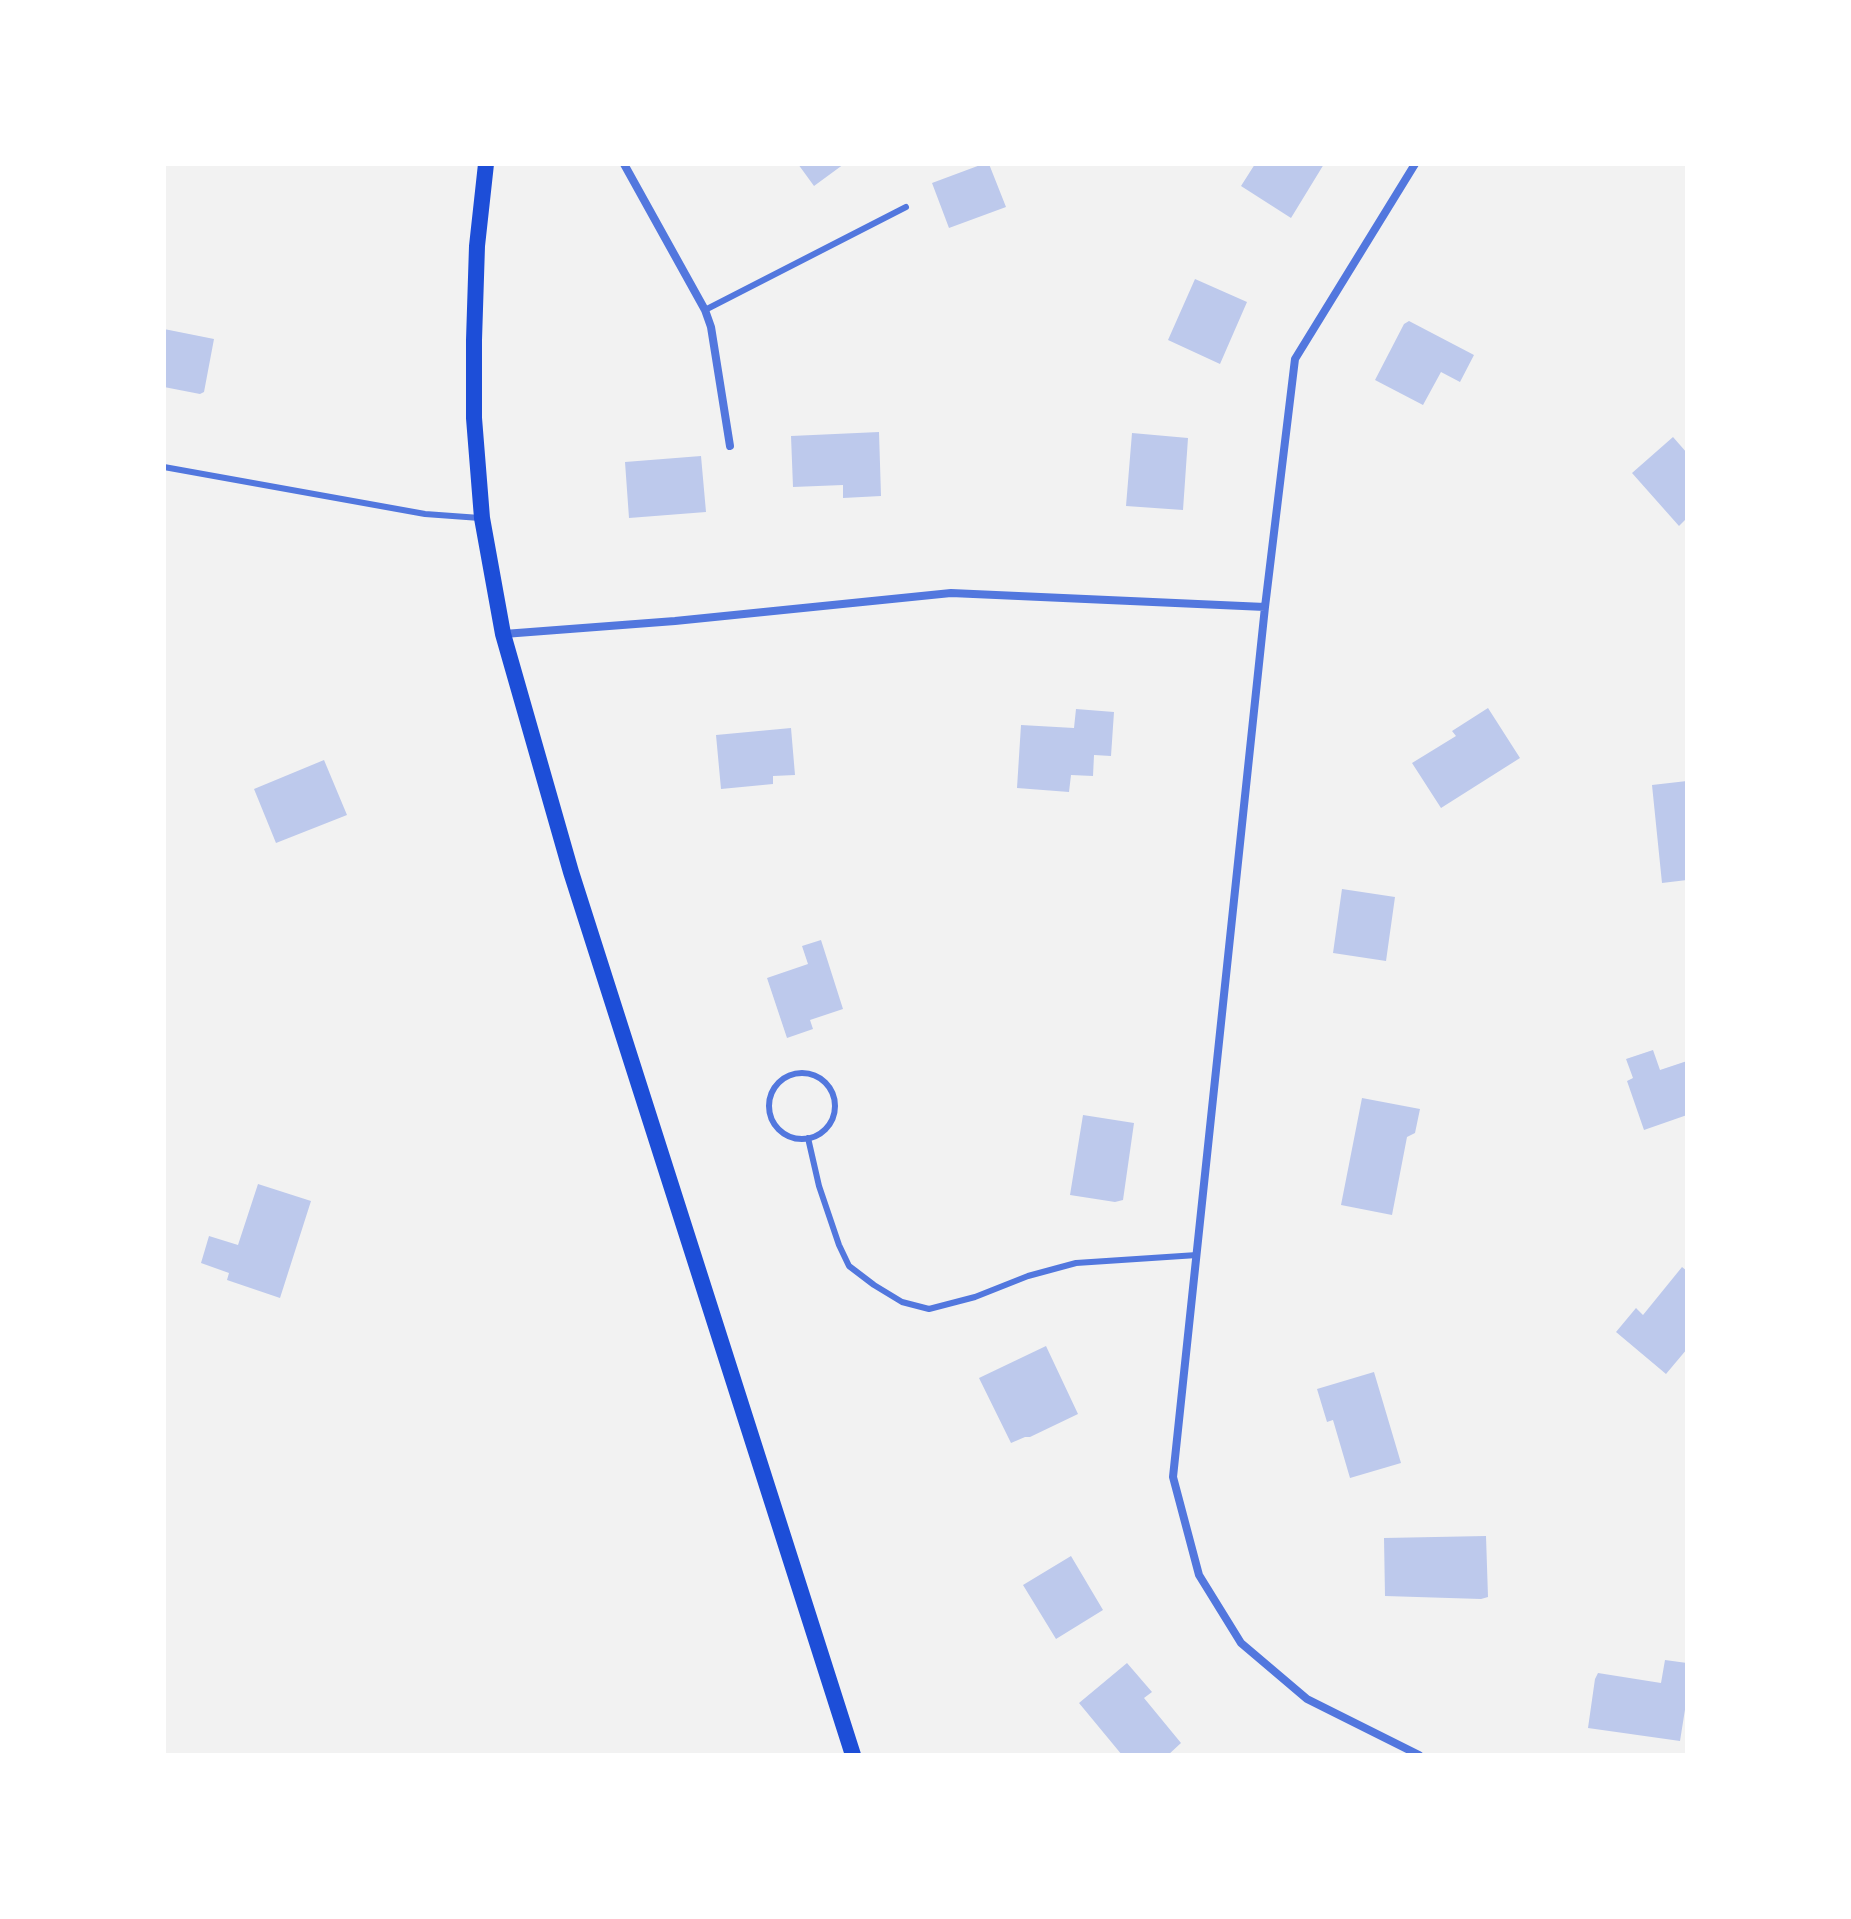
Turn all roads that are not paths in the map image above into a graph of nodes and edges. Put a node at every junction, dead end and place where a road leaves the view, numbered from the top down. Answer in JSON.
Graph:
{"nodes":[{"id":1,"x":486,"y":164,"type":"edge"},
{"id":2,"x":624,"y":164,"type":"edge"},
{"id":3,"x":1415,"y":164,"type":"edge"},
{"id":4,"x":906,"y":207,"type":"dead end"},
{"id":5,"x":705,"y":310,"type":"junction"},
{"id":6,"x":730,"y":446,"type":"dead end"},
{"id":7,"x":164,"y":467,"type":"edge"},
{"id":8,"x":482,"y":518,"type":"junction"},
{"id":9,"x":1265,"y":607,"type":"junction"},
{"id":10,"x":503,"y":634,"type":"junction"},
{"id":11,"x":808,"y":1138,"type":"junction"},
{"id":12,"x":1197,"y":1255,"type":"junction"},
{"id":13,"x":853,"y":1755,"type":"edge"},
{"id":14,"x":1419,"y":1755,"type":"edge"}],
"edges":[{"from":1,"to":8,"type":"main road"},
{"from":2,"to":5,"type":"street"},
{"from":3,"to":9,"type":"street"},
{"from":4,"to":5,"type":"lane"},
{"from":5,"to":6,"type":"street"},
{"from":7,"to":8,"type":"lane"},
{"from":8,"to":10,"type":"main road"},
{"from":9,"to":10,"type":"street"},
{"from":9,"to":12,"type":"street"},
{"from":10,"to":13,"type":"main road"},
{"from":11,"to":11,"type":"lane"},
{"from":11,"to":12,"type":"lane"},
{"from":12,"to":14,"type":"street"}]}
